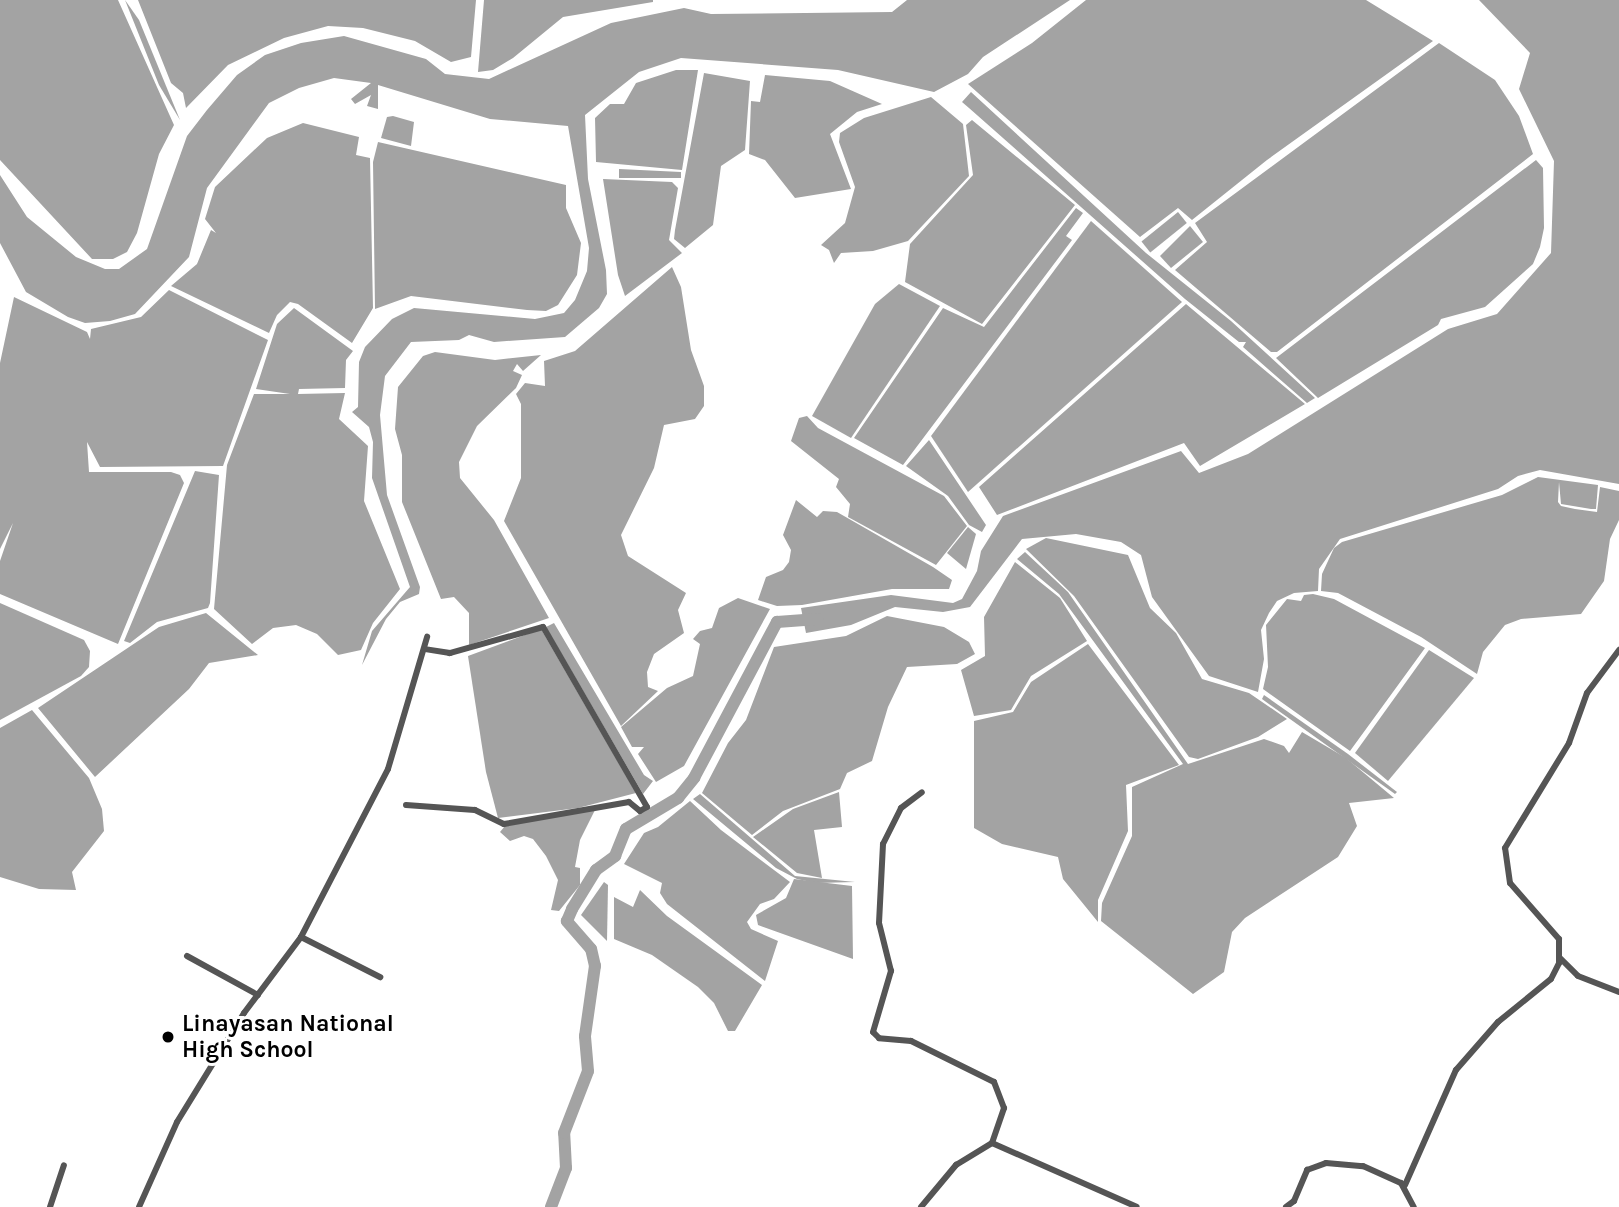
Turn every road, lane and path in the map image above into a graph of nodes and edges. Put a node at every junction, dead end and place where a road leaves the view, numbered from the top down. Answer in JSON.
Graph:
{"nodes":[{"id":1,"x":427,"y":637,"type":"dead end"},
{"id":2,"x":425,"y":649,"type":"junction"},
{"id":3,"x":1619,"y":650,"type":"edge"},
{"id":4,"x":922,"y":792,"type":"dead end"},
{"id":5,"x":406,"y":806,"type":"dead end"},
{"id":6,"x":301,"y":937,"type":"junction"},
{"id":7,"x":187,"y":956,"type":"dead end"},
{"id":8,"x":1560,"y":958,"type":"junction"},
{"id":9,"x":380,"y":977,"type":"dead end"},
{"id":10,"x":1619,"y":992,"type":"edge"},
{"id":11,"x":258,"y":995,"type":"junction"},
{"id":12,"x":992,"y":1143,"type":"junction"},
{"id":13,"x":64,"y":1165,"type":"dead end"},
{"id":14,"x":1405,"y":1185,"type":"junction"},
{"id":15,"x":50,"y":1207,"type":"edge"},
{"id":16,"x":139,"y":1207,"type":"edge"},
{"id":17,"x":921,"y":1207,"type":"edge"},
{"id":18,"x":1137,"y":1207,"type":"edge"},
{"id":19,"x":1286,"y":1207,"type":"edge"},
{"id":20,"x":1414,"y":1207,"type":"edge"}],
"edges":[{"from":1,"to":2,"type":"street"},
{"from":2,"to":5,"type":"street"},
{"from":2,"to":6,"type":"street"},
{"from":3,"to":8,"type":"street"},
{"from":4,"to":12,"type":"street"},
{"from":6,"to":9,"type":"street"},
{"from":6,"to":11,"type":"street"},
{"from":7,"to":11,"type":"street"},
{"from":8,"to":10,"type":"street"},
{"from":8,"to":14,"type":"street"},
{"from":11,"to":16,"type":"street"},
{"from":12,"to":17,"type":"street"},
{"from":12,"to":18,"type":"street"},
{"from":13,"to":15,"type":"street"},
{"from":14,"to":19,"type":"street"},
{"from":14,"to":20,"type":"street"}]}
